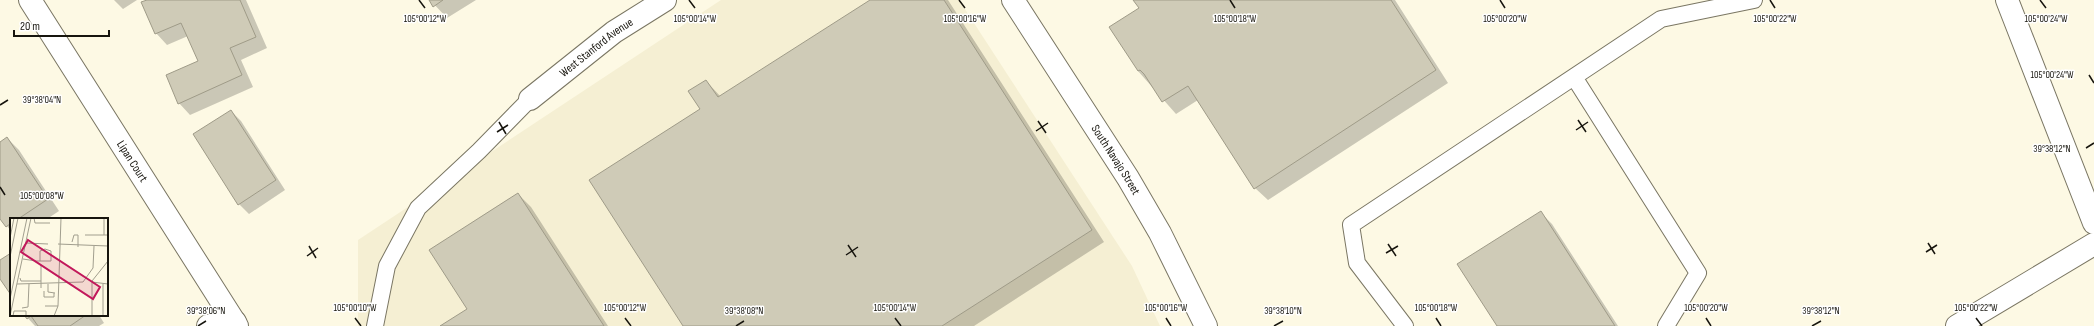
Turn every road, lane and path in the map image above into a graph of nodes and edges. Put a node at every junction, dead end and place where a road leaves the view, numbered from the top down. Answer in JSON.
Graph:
{"nodes":[{"id":1,"x":30,"y":0,"type":"edge"},
{"id":2,"x":665,"y":0,"type":"edge"},
{"id":3,"x":1014,"y":0,"type":"edge"},
{"id":4,"x":1754,"y":0,"type":"edge"},
{"id":5,"x":2007,"y":0,"type":"edge"},
{"id":6,"x":1574,"y":77,"type":"junction"},
{"id":7,"x":530,"y":99,"type":"joint"},
{"id":8,"x":2094,"y":223,"type":"edge"},
{"id":9,"x":2094,"y":244,"type":"edge"},
{"id":10,"x":236,"y":324,"type":"edge"},
{"id":11,"x":208,"y":326,"type":"edge"},
{"id":12,"x":375,"y":326,"type":"edge"},
{"id":13,"x":1206,"y":326,"type":"edge"},
{"id":14,"x":1405,"y":326,"type":"edge"},
{"id":15,"x":1666,"y":326,"type":"edge"},
{"id":16,"x":1957,"y":326,"type":"edge"}],
"edges":[{"from":1,"to":10,"type":"street","name":"Lipan Court"},
{"from":2,"to":7,"type":"street","name":"West Stanford Avenue"},
{"from":3,"to":13,"type":"street","name":"South Navajo Street"},
{"from":4,"to":6,"type":"lane"},
{"from":5,"to":8,"type":"street"},
{"from":6,"to":14,"type":"lane"},
{"from":6,"to":15,"type":"lane"},
{"from":7,"to":12,"type":"lane"},
{"from":9,"to":16,"type":"street"},
{"from":10,"to":11,"type":"street"}]}
